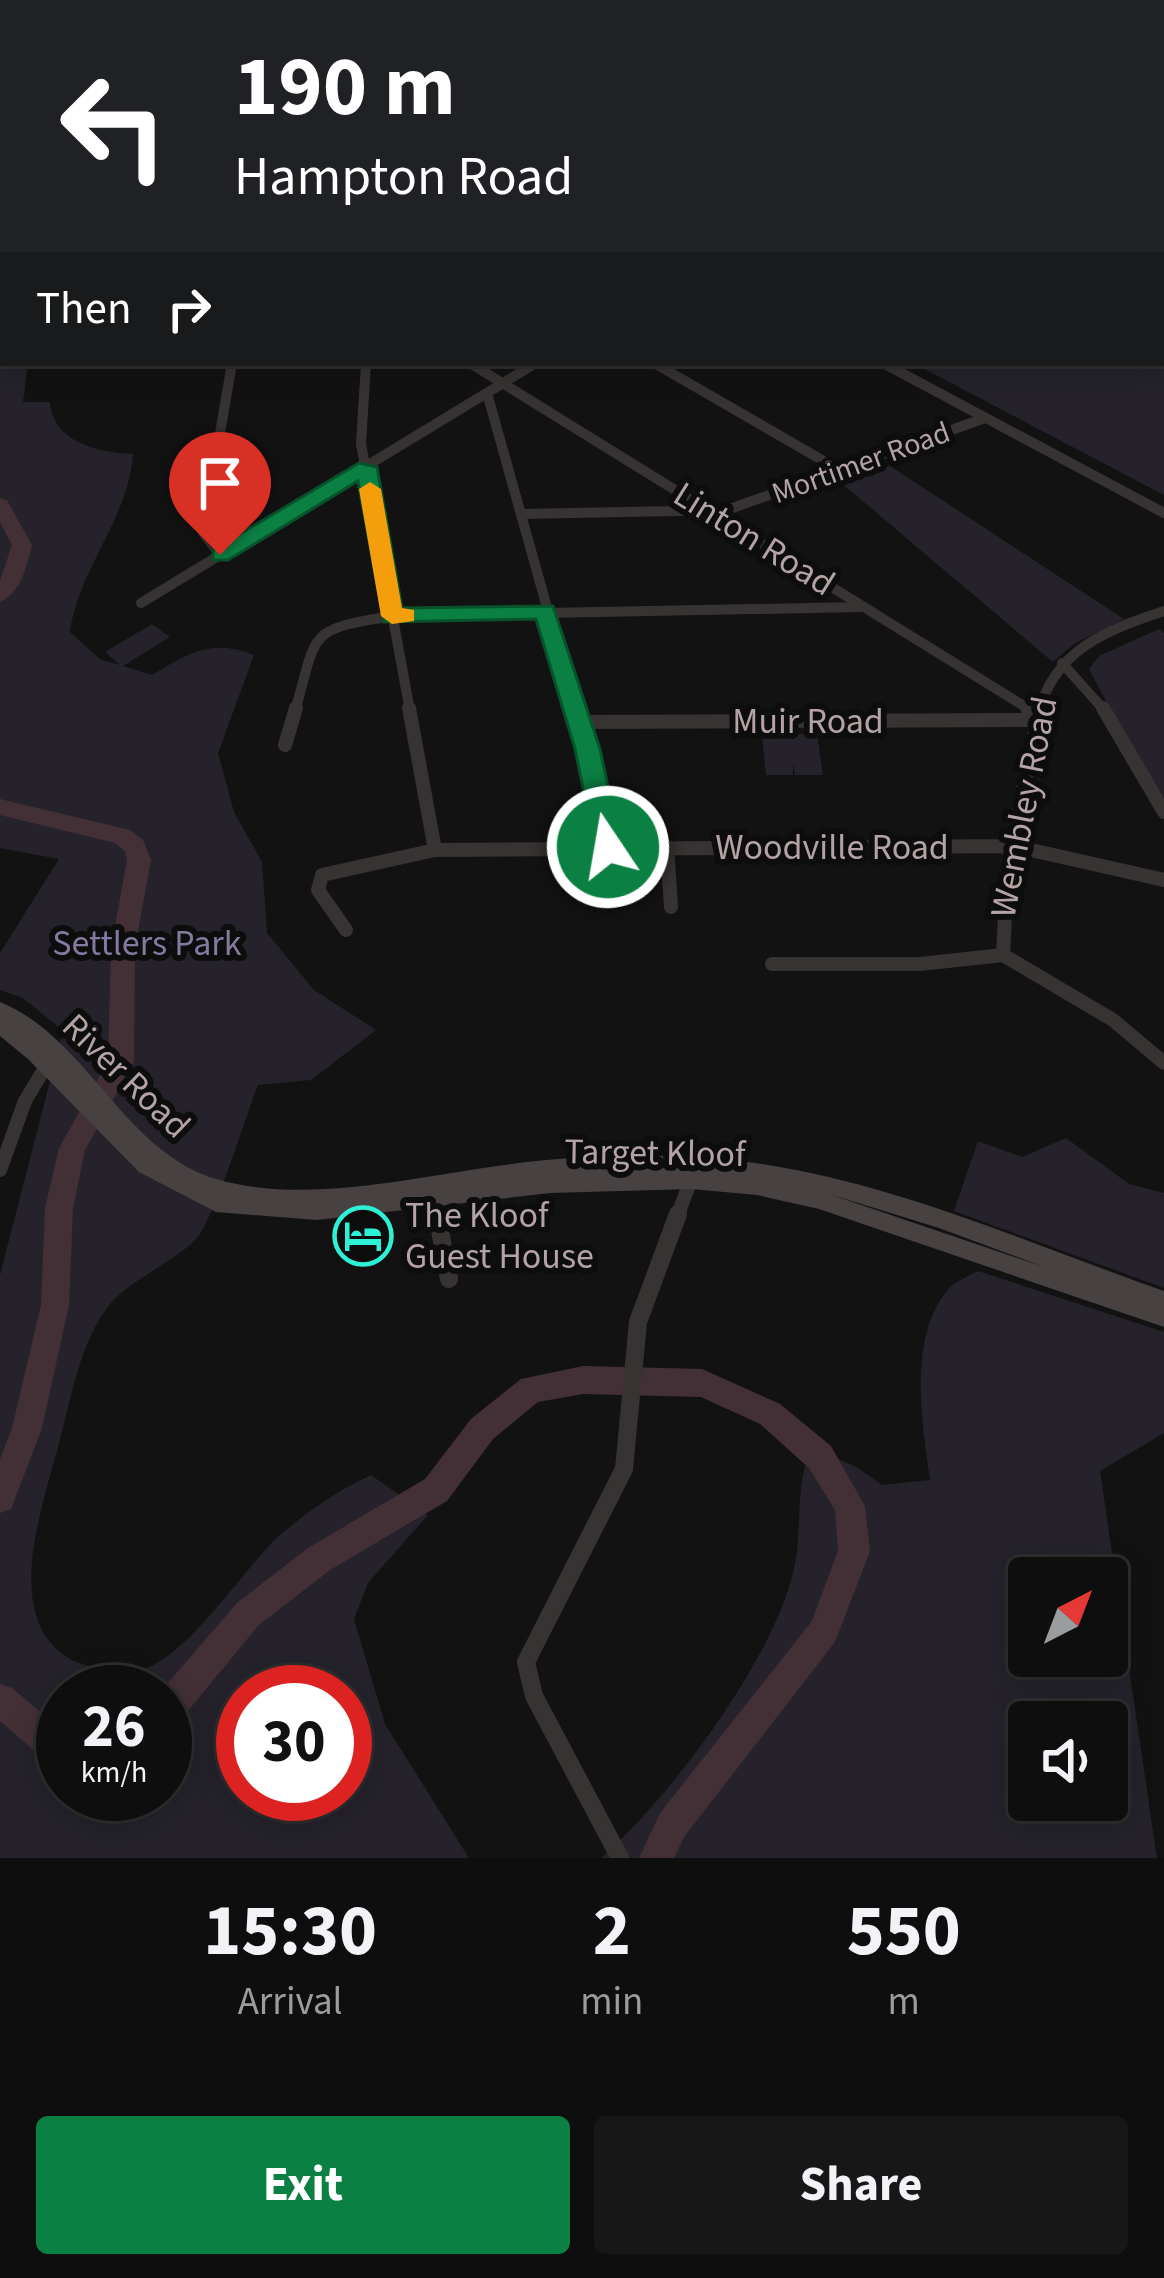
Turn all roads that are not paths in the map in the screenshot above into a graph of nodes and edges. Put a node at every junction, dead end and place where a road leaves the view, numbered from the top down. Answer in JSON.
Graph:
{"nodes":[{"id":1,"x":231,"y":366,"type":"edge"},
{"id":2,"x":366,"y":366,"type":"edge"},
{"id":3,"x":475,"y":366,"type":"edge"},
{"id":4,"x":531,"y":366,"type":"edge"},
{"id":5,"x":659,"y":366,"type":"edge"},
{"id":6,"x":889,"y":366,"type":"edge"},
{"id":7,"x":503,"y":383,"type":"junction"},
{"id":8,"x":487,"y":393,"type":"junction"},
{"id":9,"x":985,"y":418,"type":"junction"},
{"id":10,"x":367,"y":467,"type":"junction"},
{"id":11,"x":841,"y":471,"type":"junction"},
{"id":12,"x":710,"y":512,"type":"junction"},
{"id":13,"x":1164,"y":513,"type":"edge"},
{"id":14,"x":521,"y":514,"type":"junction"},
{"id":15,"x":220,"y":555,"type":"junction"},
{"id":16,"x":141,"y":604,"type":"dead end"},
{"id":17,"x":861,"y":607,"type":"junction"},
{"id":18,"x":545,"y":611,"type":"junction"},
{"id":19,"x":1162,"y":615,"type":"edge"},
{"id":20,"x":392,"y":616,"type":"junction"},
{"id":21,"x":1062,"y":663,"type":"junction"},
{"id":22,"x":1037,"y":718,"type":"junction"},
{"id":23,"x":579,"y":722,"type":"junction"},
{"id":24,"x":285,"y":745,"type":"dead end"},
{"id":25,"x":1164,"y":812,"type":"edge"},
{"id":26,"x":608,"y":847,"type":"junction"},
{"id":27,"x":667,"y":847,"type":"junction"},
{"id":28,"x":1012,"y":847,"type":"junction"},
{"id":29,"x":435,"y":850,"type":"junction"},
{"id":30,"x":1164,"y":880,"type":"edge"},
{"id":31,"x":671,"y":908,"type":"dead end"},
{"id":32,"x":346,"y":929,"type":"dead end"},
{"id":33,"x":1003,"y":955,"type":"junction"},
{"id":34,"x":772,"y":964,"type":"dead end"},
{"id":35,"x":0,"y":1010,"type":"edge"},
{"id":36,"x":0,"y":1025,"type":"edge"},
{"id":37,"x":1164,"y":1063,"type":"edge"},
{"id":38,"x":52,"y":1065,"type":"junction"},
{"id":39,"x":0,"y":1170,"type":"edge"},
{"id":40,"x":693,"y":1173,"type":"junction"},
{"id":41,"x":204,"y":1191,"type":"junction"},
{"id":42,"x":433,"y":1194,"type":"junction"},
{"id":43,"x":927,"y":1228,"type":"junction"},
{"id":44,"x":449,"y":1280,"type":"dead end"},
{"id":45,"x":1164,"y":1301,"type":"edge"},
{"id":46,"x":1164,"y":1317,"type":"edge"},
{"id":47,"x":620,"y":1858,"type":"edge"}],
"edges":[{"from":1,"to":15,"type":"street"},
{"from":2,"to":10,"type":"street"},
{"from":3,"to":7,"type":"street","name":"Linton Road"},
{"from":4,"to":7,"type":"street"},
{"from":5,"to":11,"type":"street"},
{"from":6,"to":9,"type":"street"},
{"from":7,"to":8,"type":"street"},
{"from":7,"to":12,"type":"street","name":"Linton Road"},
{"from":8,"to":10,"type":"street"},
{"from":8,"to":14,"type":"street"},
{"from":9,"to":11,"type":"street","name":"Mortimer Road"},
{"from":9,"to":13,"type":"street"},
{"from":10,"to":15,"type":"street"},
{"from":10,"to":20,"type":"street"},
{"from":11,"to":12,"type":"street","name":"Mortimer Road"},
{"from":12,"to":14,"type":"street","name":"Mortimer Road"},
{"from":12,"to":17,"type":"street","name":"Linton Road"},
{"from":14,"to":18,"type":"street"},
{"from":15,"to":16,"type":"street"},
{"from":17,"to":18,"type":"street"},
{"from":17,"to":22,"type":"street","name":"Linton Road"},
{"from":18,"to":20,"type":"street"},
{"from":18,"to":23,"type":"street"},
{"from":19,"to":21,"type":"street"},
{"from":20,"to":24,"type":"street"},
{"from":20,"to":29,"type":"street"},
{"from":21,"to":22,"type":"street","name":"Wembley Road"},
{"from":21,"to":25,"type":"street"},
{"from":22,"to":23,"type":"street","name":"Muir Road"},
{"from":22,"to":28,"type":"street","name":"Wembley Road"},
{"from":23,"to":26,"type":"street"},
{"from":26,"to":27,"type":"street","name":"Woodville Road"},
{"from":26,"to":29,"type":"street","name":"Woodville Road"},
{"from":27,"to":28,"type":"street","name":"Woodville Road"},
{"from":27,"to":31,"type":"street"},
{"from":28,"to":30,"type":"street","name":"Woodville Road"},
{"from":28,"to":33,"type":"street","name":"Wembley Road"},
{"from":29,"to":32,"type":"street","name":"Woodville Road"},
{"from":33,"to":34,"type":"street"},
{"from":33,"to":37,"type":"street"},
{"from":35,"to":38,"type":"main road","name":"River Road"},
{"from":36,"to":38,"type":"main road","name":"River Road"},
{"from":38,"to":39,"type":"street"},
{"from":38,"to":41,"type":"main road","name":"River Road"},
{"from":40,"to":41,"type":"main road","name":"Target Kloof"},
{"from":40,"to":42,"type":"main road","name":"Target Kloof"},
{"from":40,"to":43,"type":"main road","name":"Target Kloof"},
{"from":40,"to":47,"type":"street"},
{"from":41,"to":42,"type":"main road","name":"Target Kloof"},
{"from":42,"to":44,"type":"street"},
{"from":43,"to":45,"type":"main road","name":"Target Kloof"},
{"from":43,"to":46,"type":"main road","name":"Target Kloof"}]}
